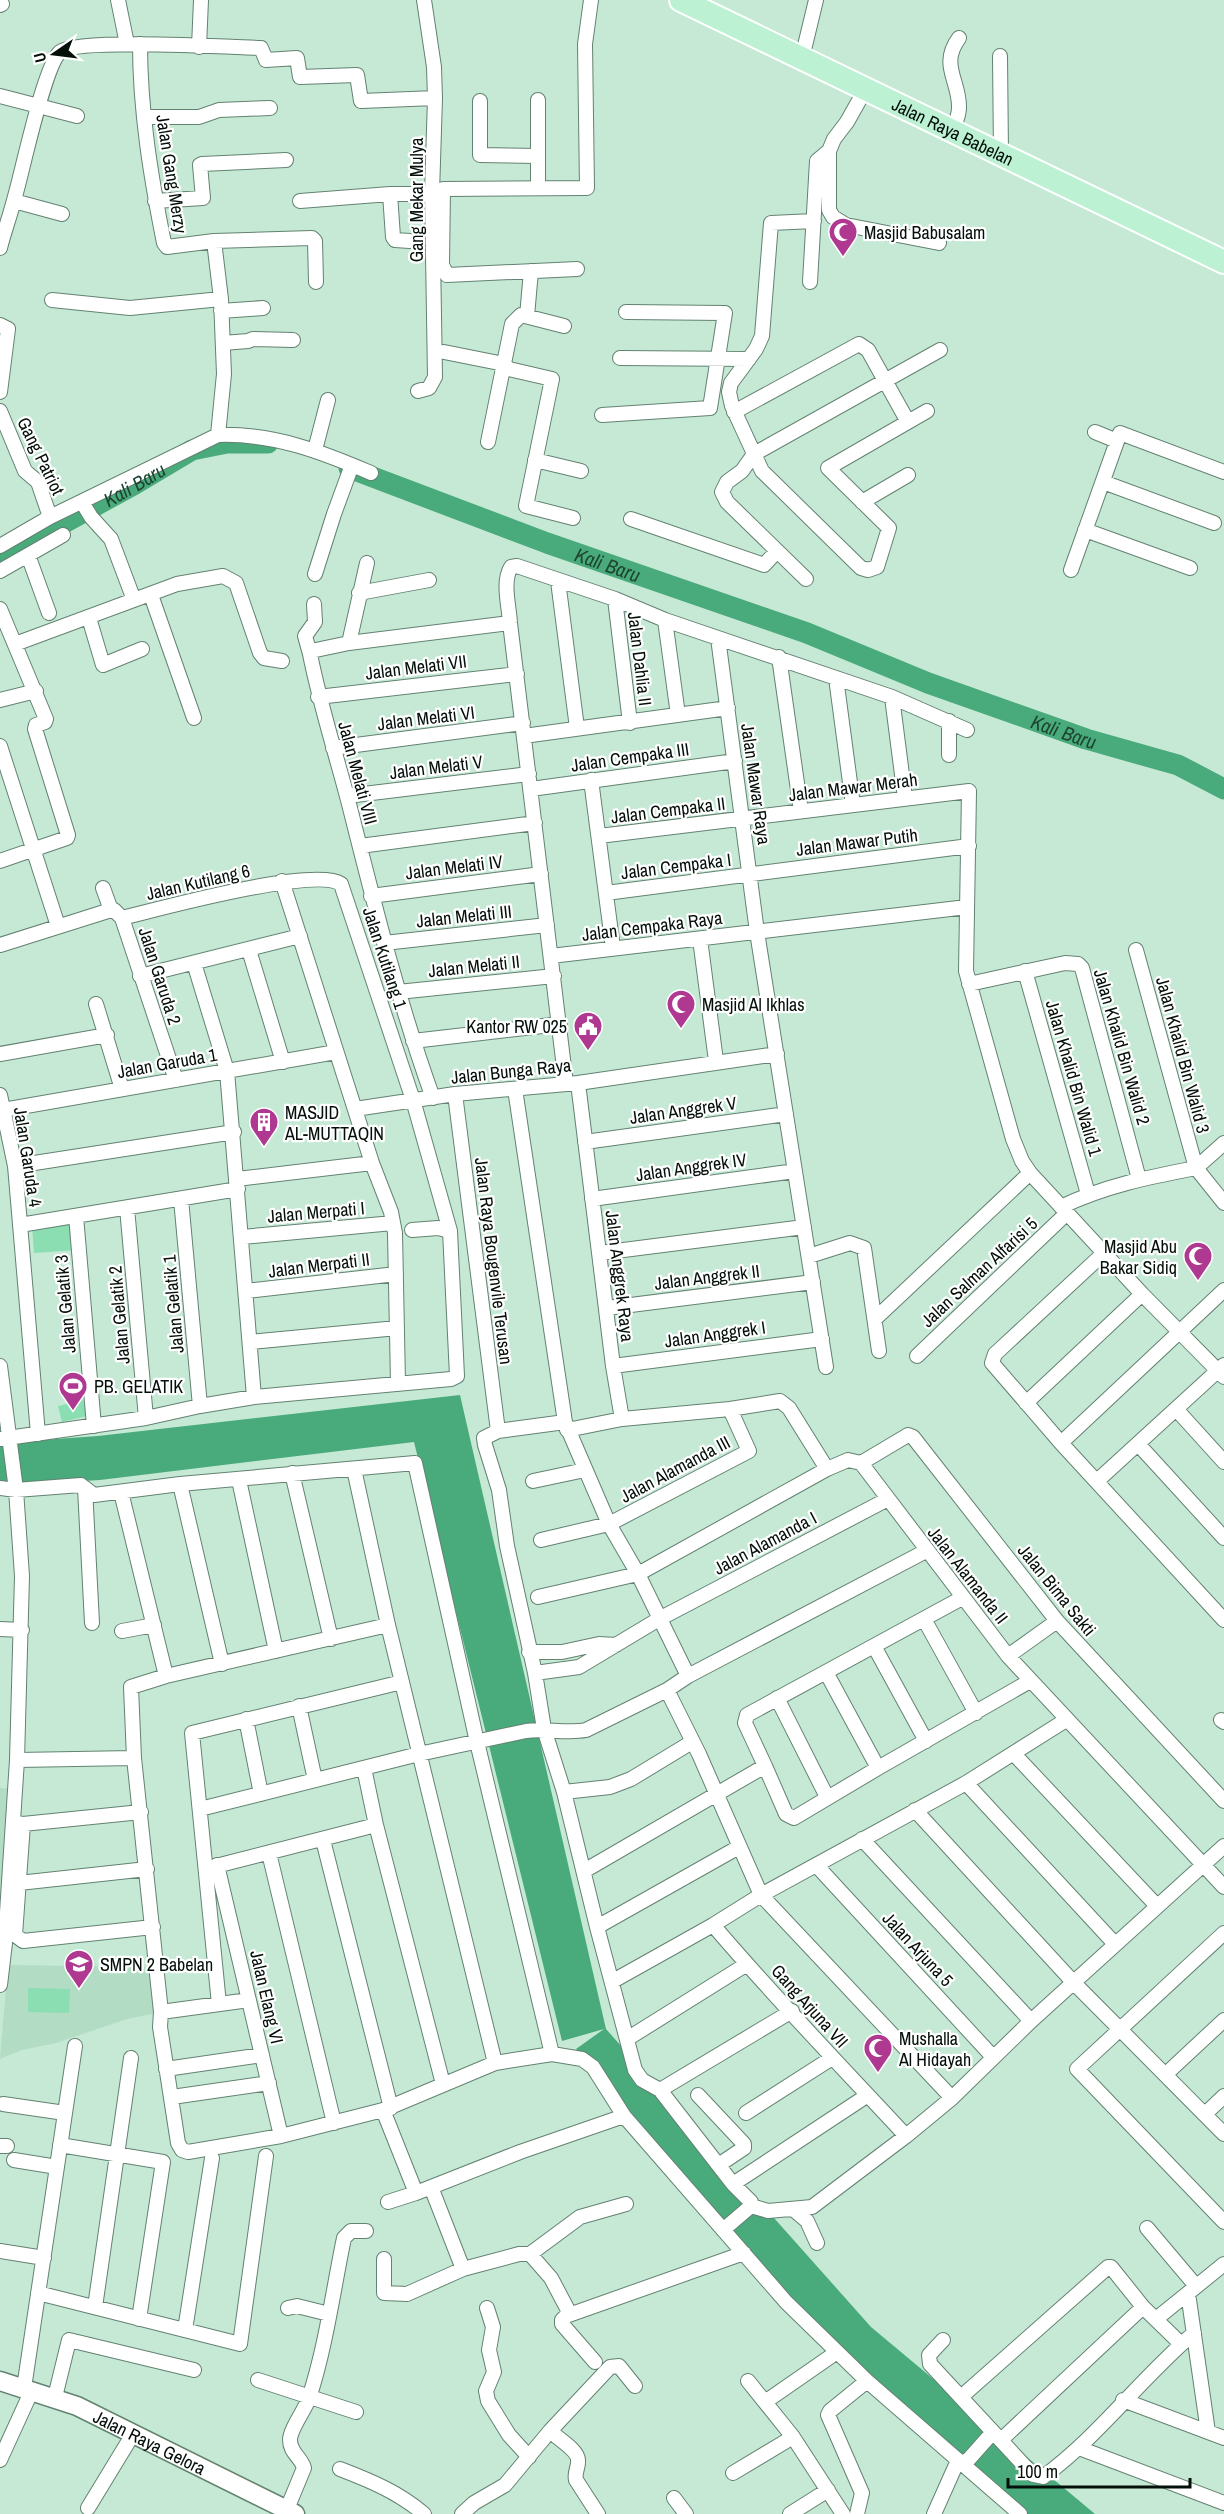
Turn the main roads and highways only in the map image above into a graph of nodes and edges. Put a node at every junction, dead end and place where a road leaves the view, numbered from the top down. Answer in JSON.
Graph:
{"nodes":[{"id":1,"x":681,"y":0,"type":"edge"},
{"id":2,"x":1224,"y":262,"type":"edge"}],
"edges":[{"from":1,"to":2,"type":"main road","name":"Jalan Raya Babelan"}]}
